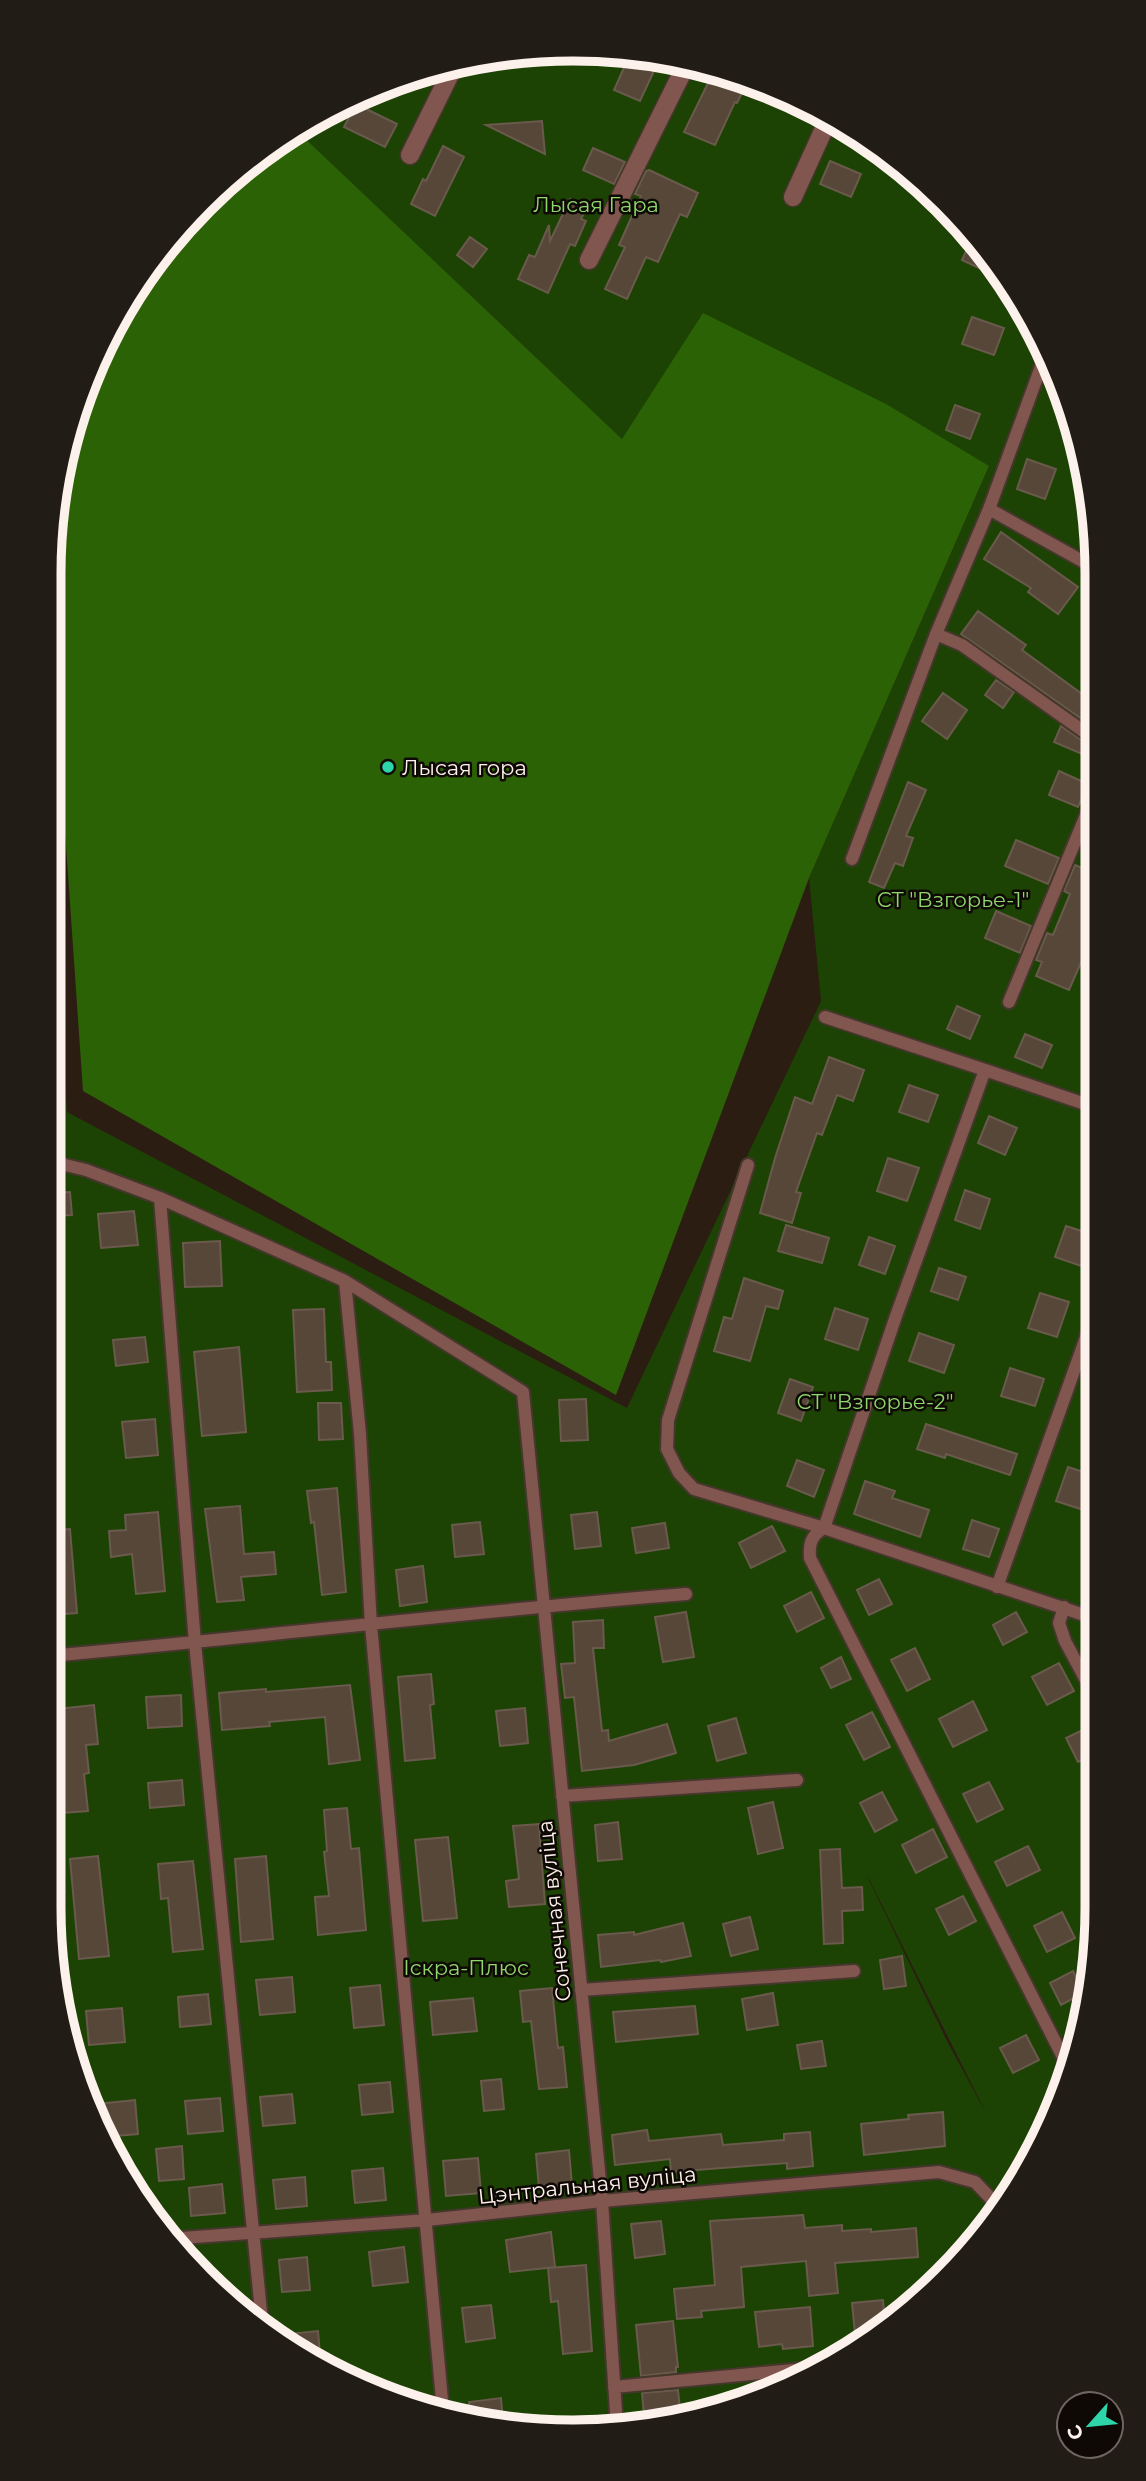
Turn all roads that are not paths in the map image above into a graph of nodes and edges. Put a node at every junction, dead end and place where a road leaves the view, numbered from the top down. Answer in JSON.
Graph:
{"nodes":[{"id":1,"x":682,"y":73,"type":"edge"},
{"id":2,"x":449,"y":77,"type":"edge"},
{"id":3,"x":825,"y":128,"type":"edge"},
{"id":4,"x":410,"y":155,"type":"dead end"},
{"id":5,"x":793,"y":197,"type":"dead end"},
{"id":6,"x":589,"y":260,"type":"dead end"},
{"id":7,"x":1041,"y":366,"type":"edge"},
{"id":8,"x":989,"y":509,"type":"junction"},
{"id":9,"x":1085,"y":560,"type":"edge"},
{"id":10,"x":936,"y":634,"type":"junction"},
{"id":11,"x":1085,"y":732,"type":"edge"},
{"id":12,"x":1085,"y":817,"type":"edge"},
{"id":13,"x":852,"y":859,"type":"dead end"},
{"id":14,"x":1009,"y":1002,"type":"dead end"},
{"id":15,"x":825,"y":1017,"type":"dead end"},
{"id":16,"x":985,"y":1070,"type":"junction"},
{"id":17,"x":1085,"y":1104,"type":"edge"},
{"id":18,"x":61,"y":1164,"type":"edge"},
{"id":19,"x":748,"y":1165,"type":"dead end"},
{"id":20,"x":160,"y":1198,"type":"junction"},
{"id":21,"x":345,"y":1282,"type":"junction"},
{"id":22,"x":1085,"y":1340,"type":"edge"},
{"id":23,"x":824,"y":1528,"type":"junction"},
{"id":24,"x":996,"y":1587,"type":"junction"},
{"id":25,"x":686,"y":1594,"type":"dead end"},
{"id":26,"x":544,"y":1605,"type":"junction"},
{"id":27,"x":1064,"y":1608,"type":"junction"},
{"id":28,"x":1085,"y":1615,"type":"edge"},
{"id":29,"x":372,"y":1625,"type":"junction"},
{"id":30,"x":195,"y":1643,"type":"junction"},
{"id":31,"x":61,"y":1655,"type":"edge"},
{"id":32,"x":1085,"y":1678,"type":"edge"},
{"id":33,"x":797,"y":1780,"type":"dead end"},
{"id":34,"x":562,"y":1796,"type":"junction"},
{"id":35,"x":854,"y":1971,"type":"dead end"},
{"id":36,"x":581,"y":1990,"type":"junction"},
{"id":37,"x":1062,"y":2056,"type":"edge"},
{"id":38,"x":602,"y":2201,"type":"junction"},
{"id":39,"x":993,"y":2201,"type":"edge"},
{"id":40,"x":426,"y":2220,"type":"junction"},
{"id":41,"x":254,"y":2232,"type":"junction"},
{"id":42,"x":182,"y":2238,"type":"edge"},
{"id":43,"x":261,"y":2314,"type":"edge"},
{"id":44,"x":792,"y":2370,"type":"edge"},
{"id":45,"x":614,"y":2388,"type":"junction"},
{"id":46,"x":442,"y":2402,"type":"edge"},
{"id":47,"x":616,"y":2418,"type":"edge"}],
"edges":[{"from":1,"to":6,"type":"street"},
{"from":2,"to":4,"type":"street"},
{"from":3,"to":5,"type":"street"},
{"from":7,"to":8,"type":"lane"},
{"from":8,"to":9,"type":"lane"},
{"from":8,"to":10,"type":"lane"},
{"from":10,"to":11,"type":"lane"},
{"from":10,"to":13,"type":"lane"},
{"from":12,"to":14,"type":"lane"},
{"from":15,"to":16,"type":"lane"},
{"from":16,"to":17,"type":"lane"},
{"from":16,"to":23,"type":"lane"},
{"from":18,"to":20,"type":"lane"},
{"from":19,"to":23,"type":"lane"},
{"from":20,"to":21,"type":"lane"},
{"from":20,"to":30,"type":"lane"},
{"from":21,"to":26,"type":"lane","name":"Сонечная вуліца"},
{"from":21,"to":29,"type":"lane"},
{"from":22,"to":24,"type":"lane"},
{"from":23,"to":24,"type":"lane"},
{"from":23,"to":37,"type":"lane"},
{"from":24,"to":27,"type":"lane"},
{"from":25,"to":26,"type":"lane"},
{"from":26,"to":29,"type":"lane"},
{"from":26,"to":34,"type":"lane","name":"Сонечная вуліца"},
{"from":27,"to":28,"type":"lane"},
{"from":27,"to":32,"type":"lane"},
{"from":29,"to":30,"type":"lane"},
{"from":29,"to":40,"type":"lane"},
{"from":30,"to":31,"type":"lane"},
{"from":30,"to":41,"type":"lane"},
{"from":33,"to":34,"type":"lane"},
{"from":34,"to":36,"type":"lane","name":"Сонечная вуліца"},
{"from":35,"to":36,"type":"lane"},
{"from":36,"to":38,"type":"lane","name":"Сонечная вуліца"},
{"from":38,"to":39,"type":"lane","name":"Цэнтральная вуліца"},
{"from":38,"to":40,"type":"lane","name":"Цэнтральная вуліца"},
{"from":38,"to":45,"type":"lane","name":"Сонечная вуліца"},
{"from":40,"to":41,"type":"lane","name":"Цэнтральная вуліца"},
{"from":40,"to":46,"type":"lane"},
{"from":41,"to":42,"type":"lane","name":"Цэнтральная вуліца"},
{"from":41,"to":43,"type":"lane"},
{"from":44,"to":45,"type":"lane"},
{"from":45,"to":47,"type":"lane","name":"Сонечная вуліца"}]}
